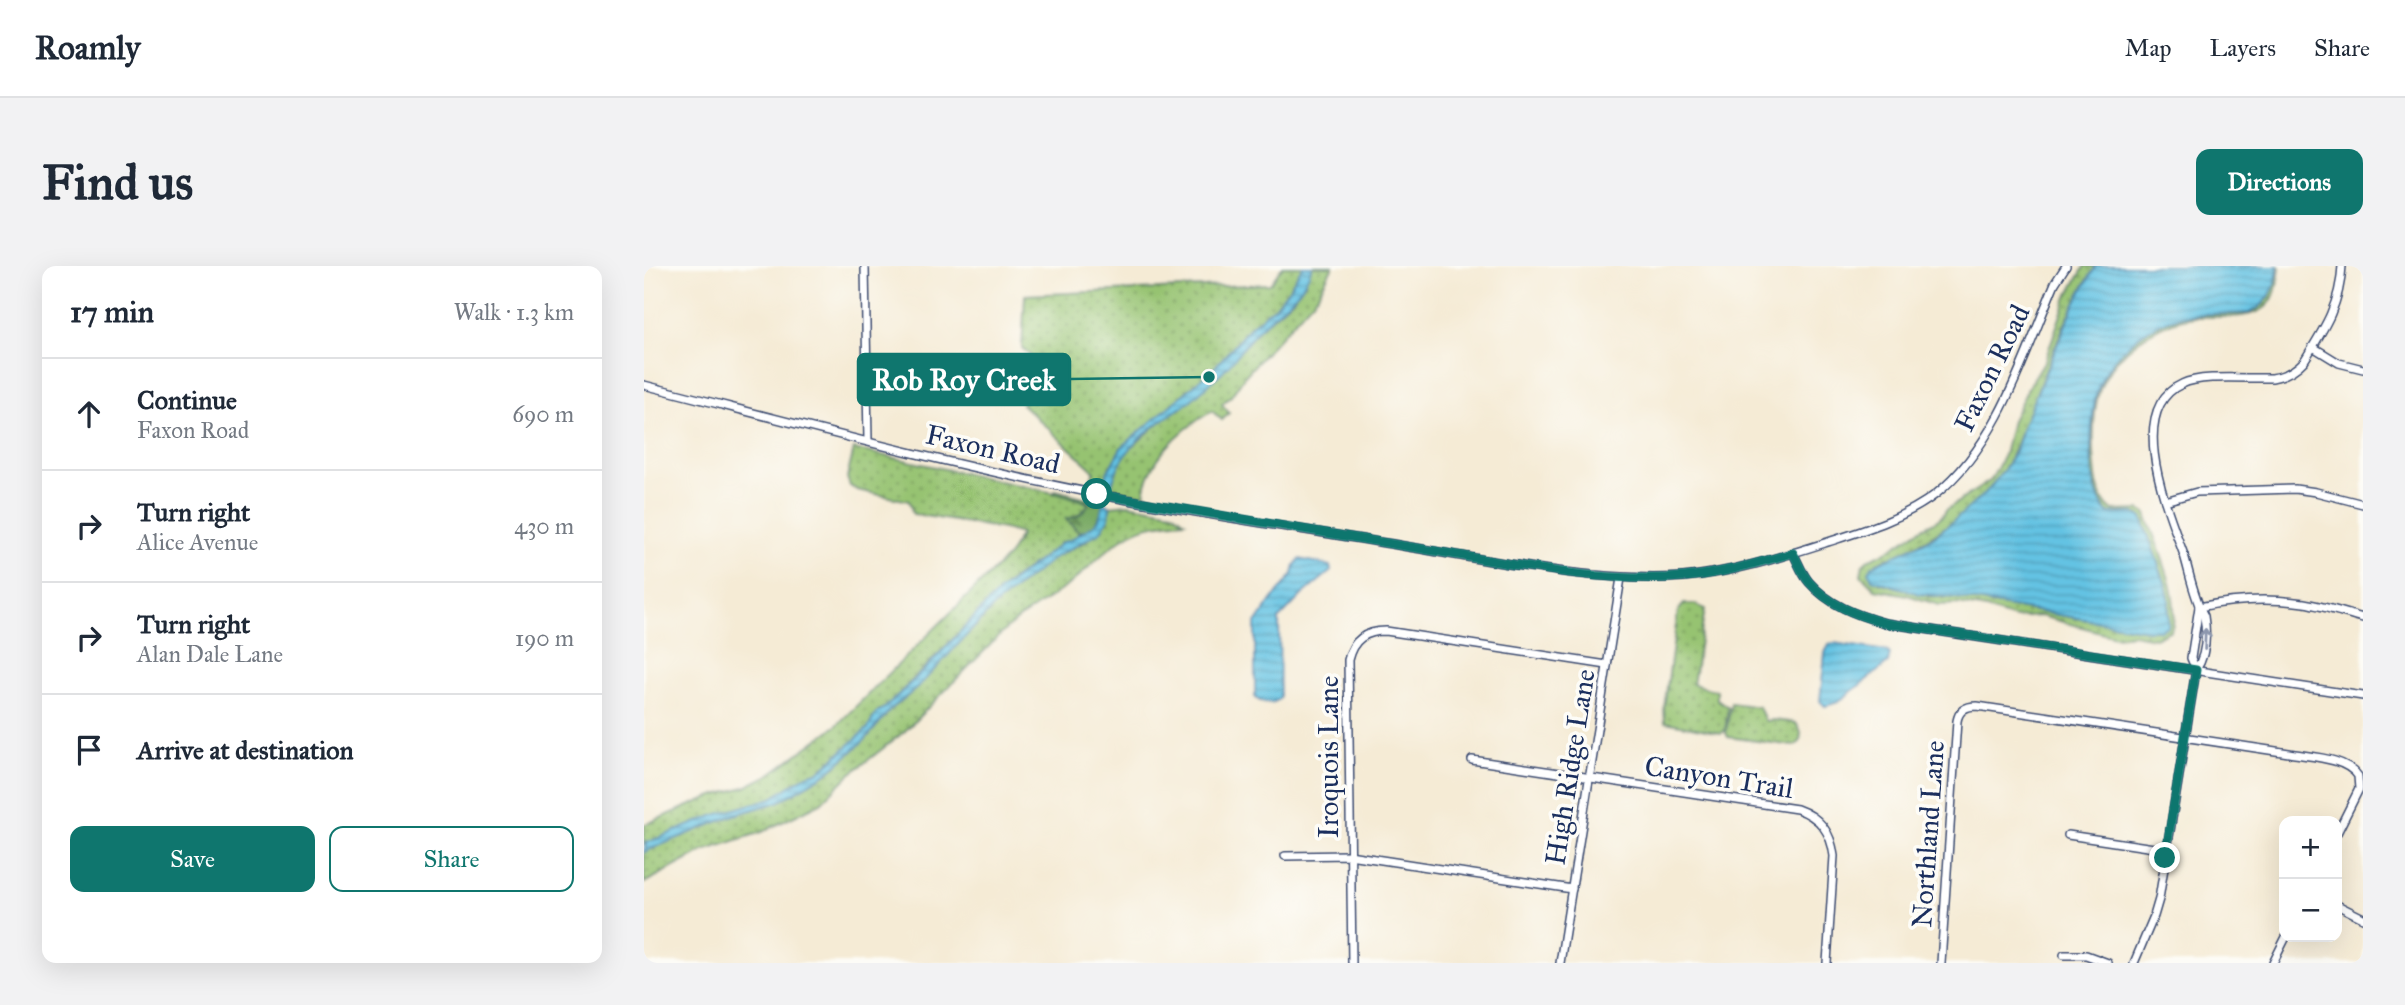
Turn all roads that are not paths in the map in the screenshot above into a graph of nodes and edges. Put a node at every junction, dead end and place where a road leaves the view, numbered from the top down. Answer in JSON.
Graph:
{"nodes":[{"id":1,"x":864,"y":266,"type":"edge"},
{"id":2,"x":2066,"y":266,"type":"edge"},
{"id":3,"x":2342,"y":266,"type":"edge"},
{"id":4,"x":2312,"y":347,"type":"junction"},
{"id":5,"x":2363,"y":369,"type":"edge"},
{"id":6,"x":644,"y":385,"type":"edge"},
{"id":7,"x":868,"y":441,"type":"junction"},
{"id":8,"x":2165,"y":501,"type":"junction"},
{"id":9,"x":2363,"y":504,"type":"edge"},
{"id":10,"x":1793,"y":553,"type":"junction"},
{"id":11,"x":1621,"y":578,"type":"junction"},
{"id":12,"x":2199,"y":607,"type":"junction"},
{"id":13,"x":2363,"y":618,"type":"edge"},
{"id":14,"x":1607,"y":665,"type":"junction"},
{"id":15,"x":2196,"y":670,"type":"junction"},
{"id":16,"x":2363,"y":696,"type":"edge"},
{"id":17,"x":2185,"y":738,"type":"junction"},
{"id":18,"x":1472,"y":760,"type":"dead end"},
{"id":19,"x":1589,"y":777,"type":"junction"},
{"id":20,"x":2342,"y":823,"type":"edge"},
{"id":21,"x":2068,"y":835,"type":"dead end"},
{"id":22,"x":2167,"y":850,"type":"junction"},
{"id":23,"x":1349,"y":855,"type":"junction"},
{"id":24,"x":1285,"y":856,"type":"dead end"},
{"id":25,"x":1572,"y":889,"type":"junction"},
{"id":26,"x":2342,"y":908,"type":"edge"},
{"id":27,"x":2363,"y":918,"type":"edge"},
{"id":28,"x":2284,"y":942,"type":"edge"},
{"id":29,"x":2064,"y":955,"type":"dead end"},
{"id":30,"x":1353,"y":963,"type":"edge"},
{"id":31,"x":1560,"y":963,"type":"edge"},
{"id":32,"x":1827,"y":963,"type":"edge"},
{"id":33,"x":1941,"y":963,"type":"edge"},
{"id":34,"x":2108,"y":963,"type":"edge"},
{"id":35,"x":2134,"y":963,"type":"edge"},
{"id":36,"x":2273,"y":963,"type":"edge"}],
"edges":[{"from":1,"to":7,"type":"street"},
{"from":2,"to":10,"type":"street","name":"Faxon Road"},
{"from":3,"to":4,"type":"street"},
{"from":4,"to":5,"type":"street"},
{"from":4,"to":8,"type":"street"},
{"from":6,"to":7,"type":"street","name":"Faxon Road"},
{"from":7,"to":11,"type":"street","name":"Faxon Road"},
{"from":8,"to":9,"type":"street"},
{"from":8,"to":12,"type":"street"},
{"from":10,"to":11,"type":"street","name":"Faxon Road"},
{"from":10,"to":15,"type":"street"},
{"from":11,"to":14,"type":"street","name":"High Ridge Lane"},
{"from":12,"to":13,"type":"street"},
{"from":12,"to":15,"type":"street"},
{"from":15,"to":12,"type":"street","one_way":true},
{"from":14,"to":19,"type":"street","name":"High Ridge Lane"},
{"from":14,"to":23,"type":"street","name":"Iroquois Lane"},
{"from":15,"to":16,"type":"street"},
{"from":15,"to":17,"type":"street"},
{"from":17,"to":20,"type":"street"},
{"from":17,"to":22,"type":"street"},
{"from":17,"to":33,"type":"street","name":"Northland Lane"},
{"from":18,"to":19,"type":"street","name":"Canyon Trail"},
{"from":19,"to":25,"type":"street","name":"High Ridge Lane"},
{"from":19,"to":32,"type":"street","name":"Canyon Trail"},
{"from":21,"to":22,"type":"street"},
{"from":22,"to":35,"type":"street"},
{"from":23,"to":24,"type":"street"},
{"from":23,"to":25,"type":"street"},
{"from":23,"to":30,"type":"street","name":"Iroquois Lane"},
{"from":25,"to":31,"type":"street","name":"High Ridge Lane"},
{"from":26,"to":27,"type":"street"},
{"from":28,"to":36,"type":"street"},
{"from":29,"to":34,"type":"street"}]}
